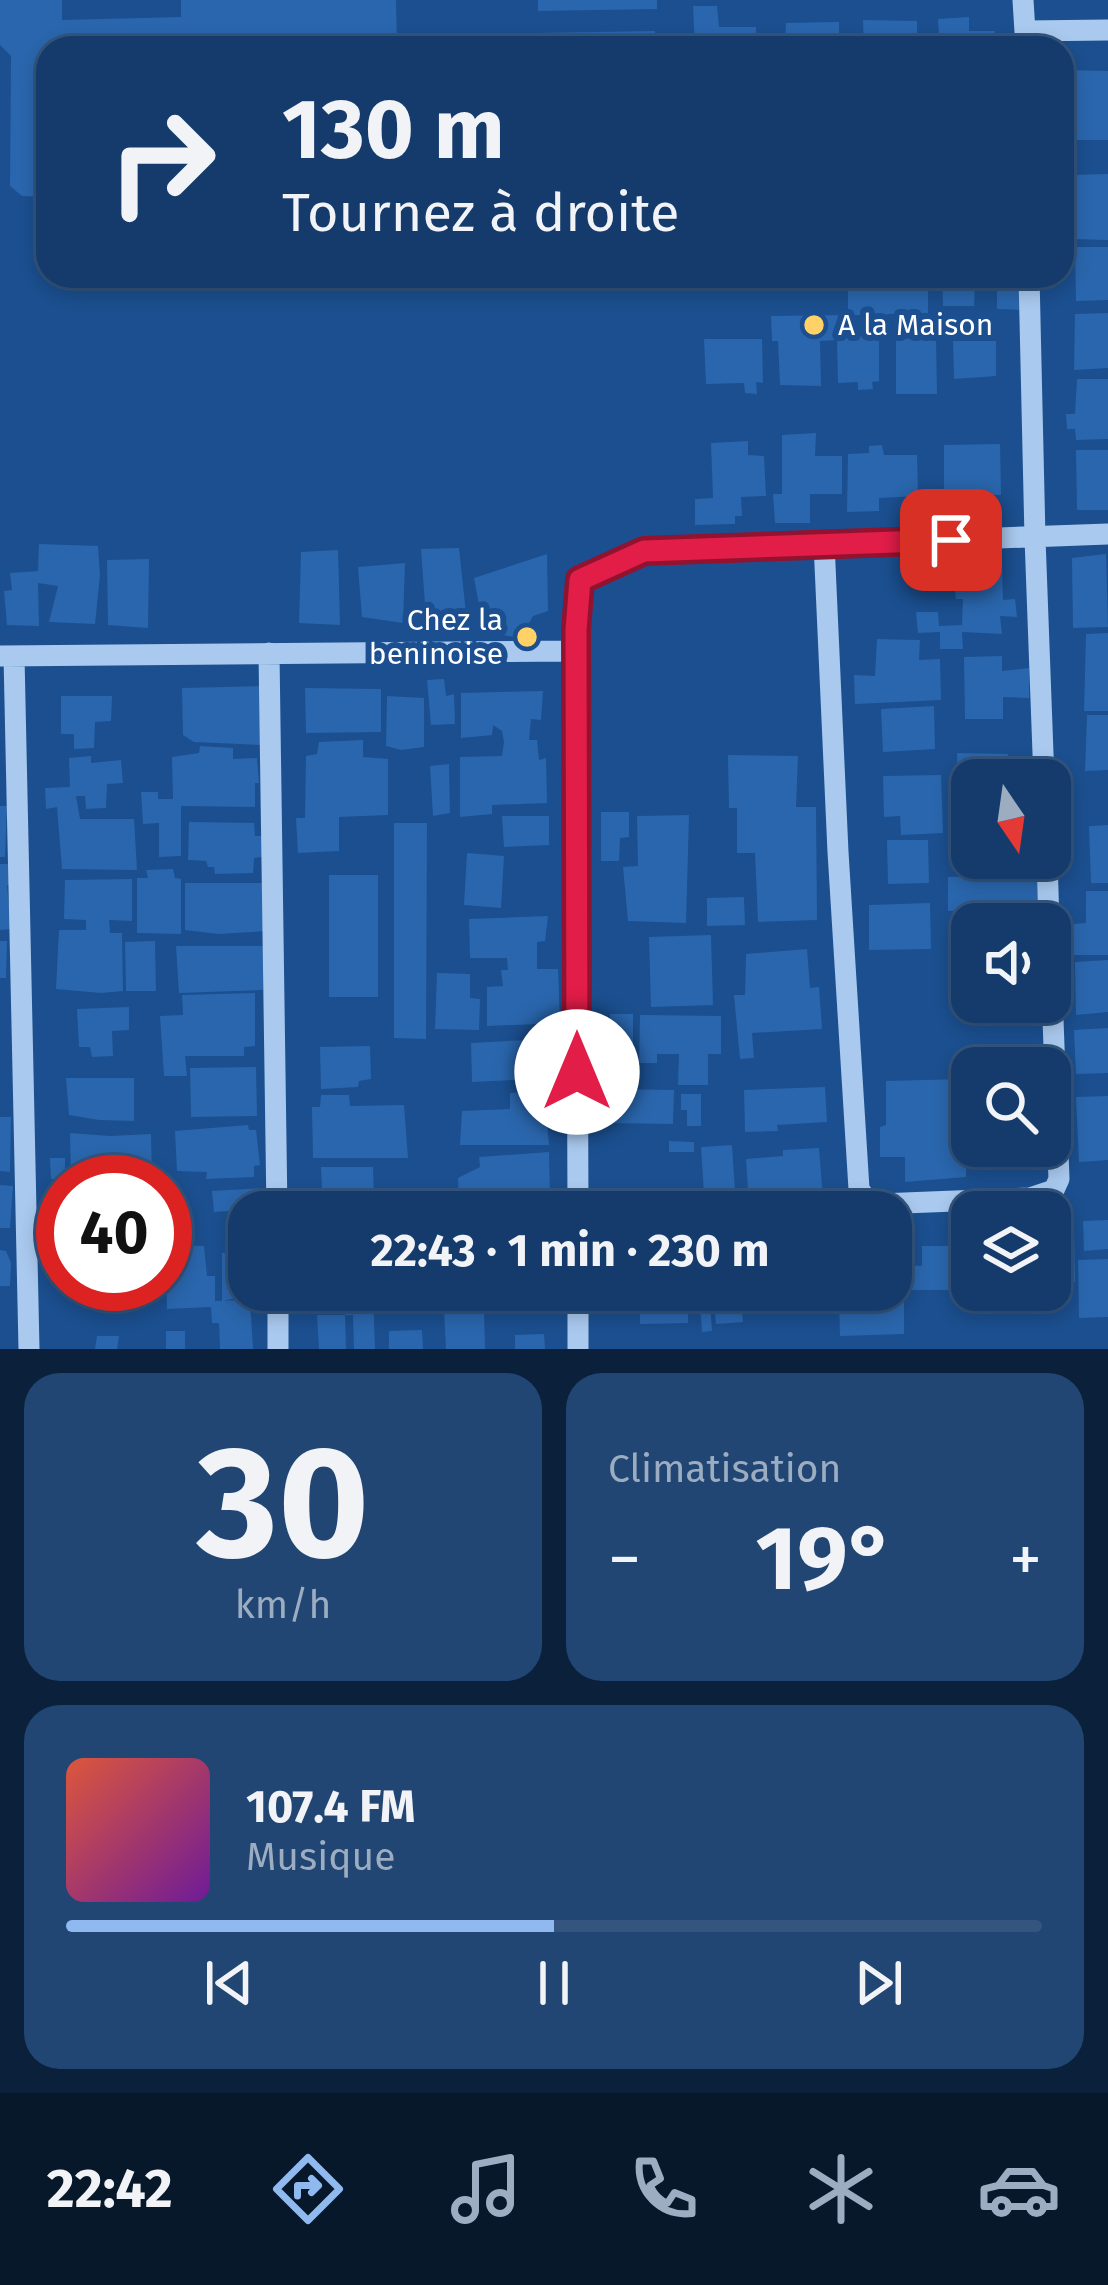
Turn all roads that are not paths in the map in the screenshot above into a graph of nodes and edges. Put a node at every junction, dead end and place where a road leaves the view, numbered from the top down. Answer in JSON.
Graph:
{"nodes":[{"id":1,"x":1022,"y":0,"type":"edge"},
{"id":2,"x":1108,"y":30,"type":"edge"},
{"id":3,"x":1026,"y":36,"type":"edge"},
{"id":4,"x":1053,"y":36,"type":"edge"},
{"id":5,"x":1029,"y":288,"type":"edge"},
{"id":6,"x":1108,"y":534,"type":"edge"},
{"id":7,"x":1035,"y":538,"type":"junction"},
{"id":8,"x":824,"y":543,"type":"junction"},
{"id":9,"x":576,"y":651,"type":"junction"},
{"id":10,"x":269,"y":653,"type":"junction"},
{"id":11,"x":7,"y":656,"type":"edge"},
{"id":12,"x":1043,"y":759,"type":"edge"},
{"id":13,"x":1053,"y":1023,"type":"edge"},
{"id":14,"x":277,"y":1191,"type":"edge"},
{"id":15,"x":578,"y":1191,"type":"edge"},
{"id":16,"x":278,"y":1311,"type":"edge"},
{"id":17,"x":578,"y":1311,"type":"edge"},
{"id":18,"x":29,"y":1349,"type":"edge"},
{"id":19,"x":278,"y":1349,"type":"edge"},
{"id":20,"x":578,"y":1349,"type":"edge"}],
"edges":[{"from":1,"to":3,"type":"street"},
{"from":2,"to":4,"type":"street"},
{"from":5,"to":7,"type":"street"},
{"from":6,"to":7,"type":"street"},
{"from":7,"to":8,"type":"street"},
{"from":7,"to":12,"type":"street"},
{"from":8,"to":9,"type":"street"},
{"from":8,"to":13,"type":"street"},
{"from":9,"to":10,"type":"street"},
{"from":9,"to":15,"type":"street"},
{"from":10,"to":11,"type":"street"},
{"from":10,"to":14,"type":"street"},
{"from":11,"to":18,"type":"street"},
{"from":16,"to":19,"type":"street"},
{"from":17,"to":20,"type":"street"}]}
